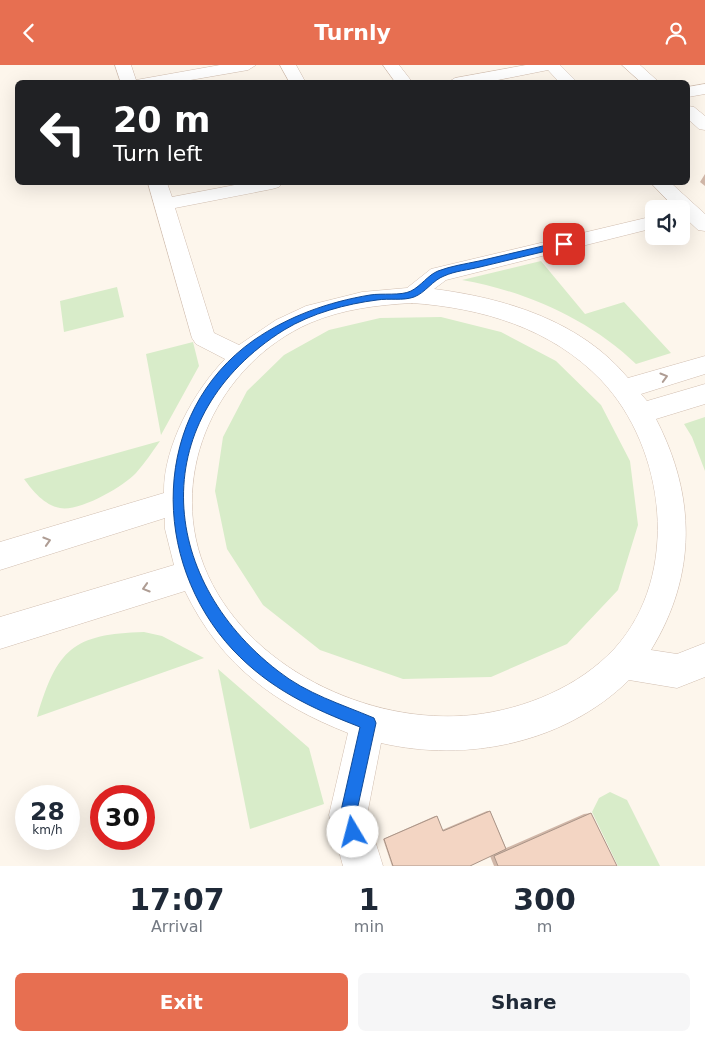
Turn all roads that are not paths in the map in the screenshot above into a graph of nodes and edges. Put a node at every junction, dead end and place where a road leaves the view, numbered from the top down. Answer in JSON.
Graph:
{"nodes":[{"id":1,"x":123,"y":65,"type":"edge"},
{"id":2,"x":248,"y":65,"type":"edge"},
{"id":3,"x":288,"y":65,"type":"edge"},
{"id":4,"x":391,"y":65,"type":"edge"},
{"id":5,"x":630,"y":65,"type":"edge"},
{"id":6,"x":543,"y":66,"type":"edge"},
{"id":7,"x":128,"y":80,"type":"edge"},
{"id":8,"x":160,"y":80,"type":"edge"},
{"id":9,"x":296,"y":80,"type":"edge"},
{"id":10,"x":403,"y":80,"type":"edge"},
{"id":11,"x":471,"y":80,"type":"edge"},
{"id":12,"x":551,"y":80,"type":"edge"},
{"id":13,"x":565,"y":80,"type":"edge"},
{"id":14,"x":648,"y":80,"type":"edge"},
{"id":15,"x":705,"y":89,"type":"edge"},
{"id":16,"x":690,"y":92,"type":"edge"},
{"id":17,"x":690,"y":113,"type":"edge"},
{"id":18,"x":705,"y":125,"type":"edge"},
{"id":19,"x":159,"y":185,"type":"edge"},
{"id":20,"x":262,"y":185,"type":"edge"},
{"id":21,"x":662,"y":185,"type":"edge"},
{"id":22,"x":681,"y":185,"type":"edge"},
{"id":23,"x":165,"y":204,"type":"junction"},
{"id":24,"x":696,"y":215,"type":"edge"},
{"id":25,"x":645,"y":224,"type":"edge"},
{"id":26,"x":412,"y":295,"type":"junction"},
{"id":27,"x":242,"y":357,"type":"junction"},
{"id":28,"x":705,"y":365,"type":"edge"},
{"id":29,"x":624,"y":389,"type":"junction"},
{"id":30,"x":705,"y":394,"type":"edge"},
{"id":31,"x":642,"y":413,"type":"junction"},
{"id":32,"x":177,"y":501,"type":"junction"},
{"id":33,"x":0,"y":556,"type":"edge"},
{"id":34,"x":192,"y":574,"type":"junction"},
{"id":35,"x":0,"y":633,"type":"edge"},
{"id":36,"x":705,"y":660,"type":"edge"},
{"id":37,"x":624,"y":663,"type":"junction"},
{"id":38,"x":368,"y":723,"type":"junction"},
{"id":39,"x":363,"y":866,"type":"edge"}],
"edges":[{"from":1,"to":7,"type":"street"},
{"from":2,"to":8,"type":"street"},
{"from":3,"to":9,"type":"street"},
{"from":4,"to":10,"type":"street"},
{"from":5,"to":14,"type":"street"},
{"from":6,"to":11,"type":"street"},
{"from":6,"to":12,"type":"street"},
{"from":6,"to":13,"type":"street"},
{"from":15,"to":16,"type":"street"},
{"from":17,"to":18,"type":"street"},
{"from":19,"to":23,"type":"street"},
{"from":20,"to":23,"type":"street"},
{"from":21,"to":24,"type":"street"},
{"from":22,"to":24,"type":"street"},
{"from":23,"to":27,"type":"street"},
{"from":25,"to":26,"type":"street"},
{"from":26,"to":27,"type":"street"},
{"from":26,"to":29,"type":"street"},
{"from":27,"to":32,"type":"street"},
{"from":29,"to":28,"type":"street","one_way":true},
{"from":29,"to":31,"type":"street"},
{"from":30,"to":31,"type":"street"},
{"from":31,"to":37,"type":"street"},
{"from":33,"to":32,"type":"street","one_way":true},
{"from":32,"to":34,"type":"street"},
{"from":34,"to":35,"type":"street","one_way":true},
{"from":34,"to":38,"type":"street"},
{"from":36,"to":37,"type":"street"},
{"from":37,"to":38,"type":"street"},
{"from":38,"to":39,"type":"street"}]}
